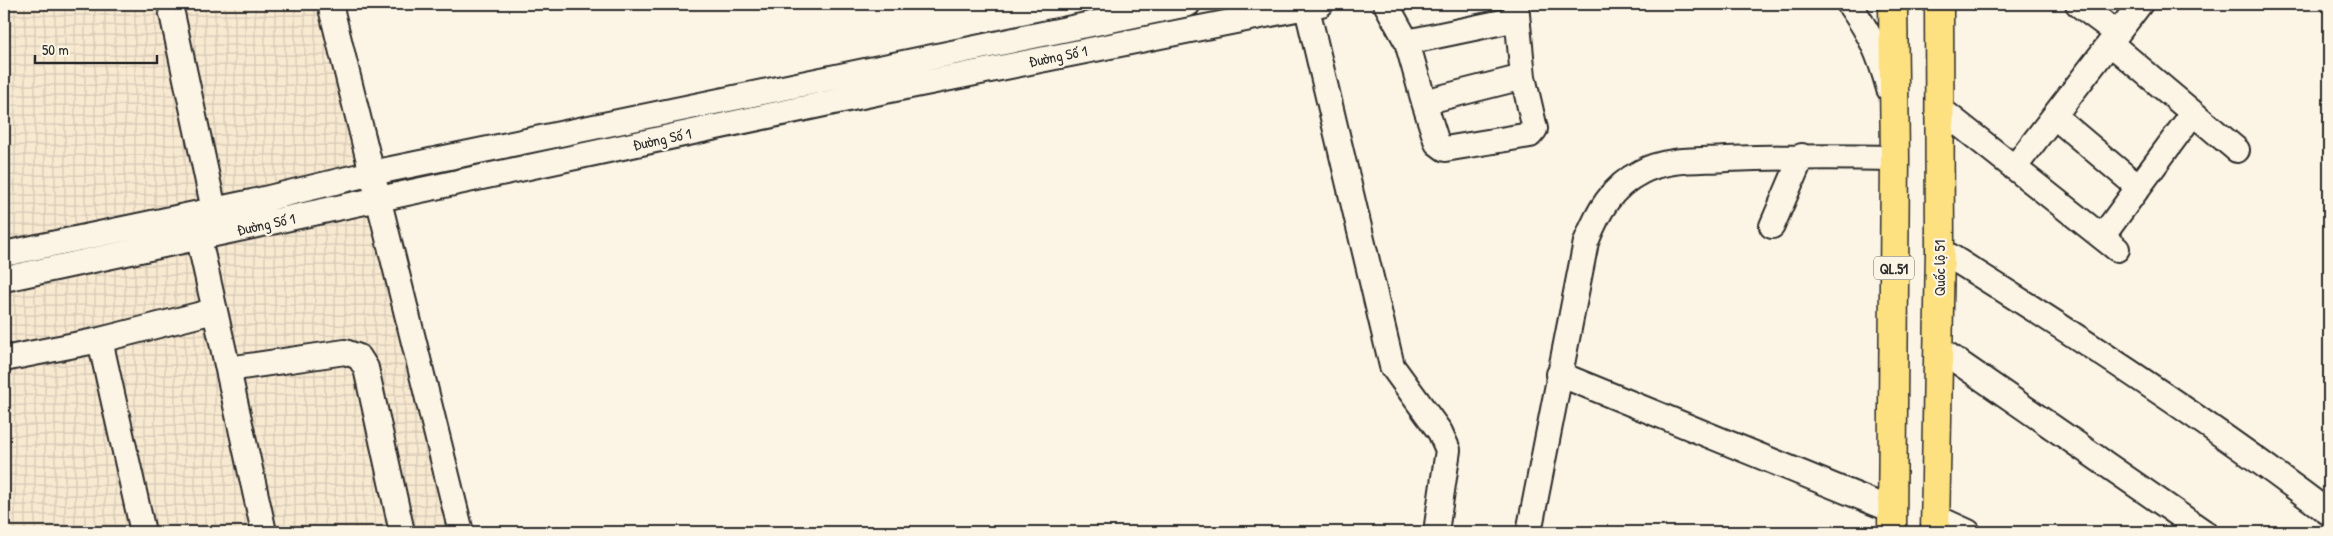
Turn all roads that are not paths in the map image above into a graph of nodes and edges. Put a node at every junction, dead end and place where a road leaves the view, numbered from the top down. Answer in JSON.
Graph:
{"nodes":[{"id":1,"x":170,"y":4,"type":"edge"},
{"id":2,"x":330,"y":4,"type":"edge"},
{"id":3,"x":1188,"y":4,"type":"edge"},
{"id":4,"x":1386,"y":4,"type":"edge"},
{"id":5,"x":1849,"y":4,"type":"edge"},
{"id":6,"x":1893,"y":4,"type":"edge"},
{"id":7,"x":1939,"y":4,"type":"edge"},
{"id":8,"x":2078,"y":4,"type":"edge"},
{"id":9,"x":2140,"y":4,"type":"edge"},
{"id":10,"x":1311,"y":5,"type":"edge"},
{"id":11,"x":1517,"y":11,"type":"edge"},
{"id":12,"x":2113,"y":38,"type":"junction"},
{"id":13,"x":1407,"y":42,"type":"junction"},
{"id":14,"x":1523,"y":77,"type":"junction"},
{"id":15,"x":1424,"y":102,"type":"junction"},
{"id":16,"x":1939,"y":108,"type":"junction"},
{"id":17,"x":1894,"y":109,"type":"junction"},
{"id":18,"x":2192,"y":113,"type":"junction"},
{"id":19,"x":2054,"y":116,"type":"junction"},
{"id":20,"x":2237,"y":150,"type":"dead end"},
{"id":21,"x":1802,"y":156,"type":"junction"},
{"id":22,"x":1895,"y":158,"type":"junction"},
{"id":23,"x":2014,"y":168,"type":"junction"},
{"id":24,"x":372,"y":173,"type":"junction"},
{"id":25,"x":2138,"y":187,"type":"junction"},
{"id":26,"x":378,"y":200,"type":"junction"},
{"id":27,"x":214,"y":210,"type":"junction"},
{"id":28,"x":1772,"y":226,"type":"dead end"},
{"id":29,"x":199,"y":239,"type":"junction"},
{"id":30,"x":1940,"y":250,"type":"junction"},
{"id":31,"x":4,"y":254,"type":"edge"},
{"id":32,"x":4,"y":279,"type":"edge"},
{"id":33,"x":214,"y":311,"type":"junction"},
{"id":34,"x":100,"y":340,"type":"junction"},
{"id":35,"x":1938,"y":348,"type":"junction"},
{"id":36,"x":4,"y":359,"type":"edge"},
{"id":37,"x":228,"y":369,"type":"junction"},
{"id":38,"x":1559,"y":374,"type":"junction"},
{"id":39,"x":2329,"y":513,"type":"edge"},
{"id":40,"x":1892,"y":521,"type":"edge"},
{"id":41,"x":1935,"y":525,"type":"edge"},
{"id":42,"x":142,"y":532,"type":"edge"},
{"id":43,"x":264,"y":532,"type":"edge"},
{"id":44,"x":402,"y":532,"type":"edge"},
{"id":45,"x":461,"y":532,"type":"edge"},
{"id":46,"x":1436,"y":532,"type":"edge"},
{"id":47,"x":1529,"y":532,"type":"edge"},
{"id":48,"x":1968,"y":532,"type":"edge"},
{"id":49,"x":2204,"y":532,"type":"edge"}],
"edges":[{"from":1,"to":27,"type":"street"},
{"from":2,"to":24,"type":"street"},
{"from":3,"to":24,"type":"street","name":"Đường Số 1"},
{"from":4,"to":13,"type":"street"},
{"from":5,"to":17,"type":"street"},
{"from":6,"to":17,"type":"highway","number":"QL.51"},
{"from":7,"to":16,"type":"highway","name":"Quốc lộ 51"},
{"from":8,"to":12,"type":"street"},
{"from":9,"to":12,"type":"street"},
{"from":10,"to":26,"type":"street","name":"Đường Số 1"},
{"from":10,"to":46,"type":"street"},
{"from":11,"to":13,"type":"street"},
{"from":11,"to":14,"type":"street"},
{"from":12,"to":18,"type":"street"},
{"from":12,"to":19,"type":"street"},
{"from":13,"to":15,"type":"street"},
{"from":14,"to":15,"type":"street"},
{"from":14,"to":15,"type":"street"},
{"from":16,"to":23,"type":"street"},
{"from":16,"to":30,"type":"highway","name":"Quốc lộ 51"},
{"from":17,"to":22,"type":"highway","number":"QL.51"},
{"from":18,"to":20,"type":"street"},
{"from":18,"to":25,"type":"street"},
{"from":19,"to":23,"type":"street"},
{"from":19,"to":25,"type":"street"},
{"from":21,"to":22,"type":"street"},
{"from":21,"to":28,"type":"street"},
{"from":21,"to":38,"type":"street"},
{"from":22,"to":40,"type":"highway","number":"QL.51"},
{"from":23,"to":25,"type":"street"},
{"from":24,"to":26,"type":"street"},
{"from":24,"to":27,"type":"street","name":"Đường Số 1"},
{"from":26,"to":29,"type":"street","name":"Đường Số 1"},
{"from":26,"to":45,"type":"street"},
{"from":27,"to":31,"type":"street","name":"Đường Số 1"},
{"from":29,"to":32,"type":"street","name":"Đường Số 1"},
{"from":29,"to":33,"type":"street"},
{"from":30,"to":35,"type":"highway","name":"Quốc lộ 51"},
{"from":30,"to":39,"type":"street"},
{"from":33,"to":34,"type":"street"},
{"from":33,"to":37,"type":"street"},
{"from":34,"to":36,"type":"street"},
{"from":34,"to":42,"type":"street"},
{"from":35,"to":41,"type":"highway","name":"Quốc lộ 51"},
{"from":35,"to":49,"type":"street"},
{"from":37,"to":43,"type":"street"},
{"from":37,"to":44,"type":"street"},
{"from":38,"to":40,"type":"street"},
{"from":38,"to":47,"type":"street"},
{"from":41,"to":48,"type":"street"}]}
